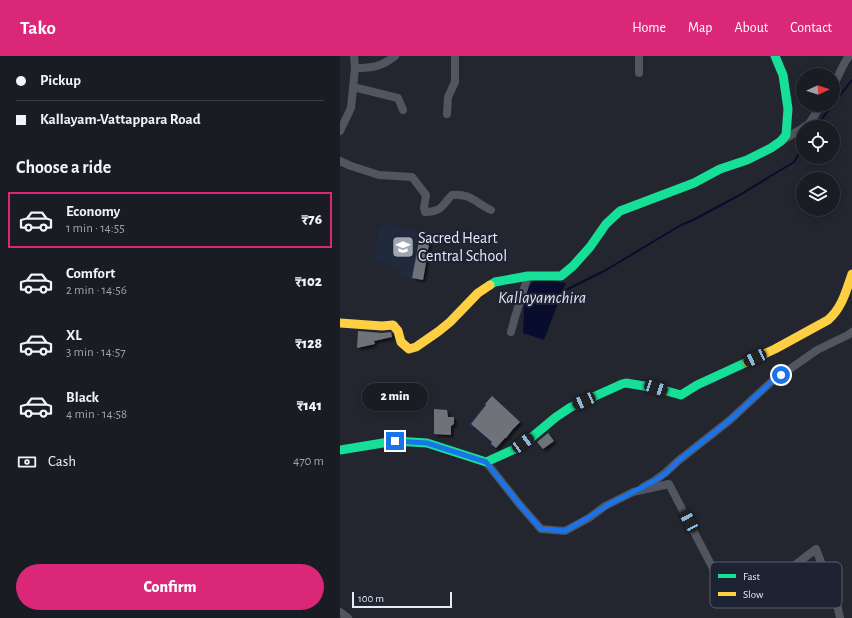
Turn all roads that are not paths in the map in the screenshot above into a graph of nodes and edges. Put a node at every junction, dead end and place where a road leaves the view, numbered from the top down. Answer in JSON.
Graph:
{"nodes":[{"id":1,"x":396,"y":56,"type":"edge"},
{"id":2,"x":455,"y":56,"type":"edge"},
{"id":3,"x":639,"y":56,"type":"edge"},
{"id":4,"x":775,"y":56,"type":"edge"},
{"id":5,"x":849,"y":56,"type":"edge"},
{"id":6,"x":354,"y":60,"type":"edge"},
{"id":7,"x":639,"y":73,"type":"dead end"},
{"id":8,"x":840,"y":73,"type":"edge"},
{"id":9,"x":353,"y":87,"type":"junction"},
{"id":10,"x":402,"y":110,"type":"dead end"},
{"id":11,"x":447,"y":114,"type":"dead end"},
{"id":12,"x":340,"y":131,"type":"edge"},
{"id":13,"x":796,"y":132,"type":"edge"},
{"id":14,"x":781,"y":140,"type":"junction"},
{"id":15,"x":340,"y":161,"type":"edge"},
{"id":16,"x":491,"y":210,"type":"dead end"},
{"id":17,"x":852,"y":274,"type":"edge"},
{"id":18,"x":528,"y":276,"type":"junction"},
{"id":19,"x":340,"y":323,"type":"edge"},
{"id":20,"x":512,"y":332,"type":"dead end"},
{"id":21,"x":852,"y":332,"type":"edge"},
{"id":22,"x":340,"y":450,"type":"edge"},
{"id":23,"x":486,"y":462,"type":"junction"},
{"id":24,"x":633,"y":492,"type":"junction"},
{"id":25,"x":799,"y":562,"type":"edge"},
{"id":26,"x":821,"y":562,"type":"edge"},
{"id":27,"x":710,"y":563,"type":"edge"},
{"id":28,"x":837,"y":608,"type":"edge"},
{"id":29,"x":840,"y":618,"type":"edge"}],
"edges":[{"from":1,"to":6,"type":"street"},
{"from":2,"to":11,"type":"street"},
{"from":3,"to":7,"type":"street"},
{"from":4,"to":14,"type":"street"},
{"from":5,"to":8,"type":"street"},
{"from":6,"to":9,"type":"street"},
{"from":9,"to":10,"type":"street"},
{"from":9,"to":12,"type":"street"},
{"from":13,"to":14,"type":"street"},
{"from":14,"to":18,"type":"street"},
{"from":15,"to":16,"type":"street"},
{"from":17,"to":23,"type":"street"},
{"from":18,"to":19,"type":"street"},
{"from":18,"to":20,"type":"street"},
{"from":21,"to":24,"type":"street"},
{"from":22,"to":23,"type":"street"},
{"from":23,"to":24,"type":"street"},
{"from":24,"to":27,"type":"street"},
{"from":25,"to":26,"type":"street"},
{"from":28,"to":29,"type":"street"}]}
